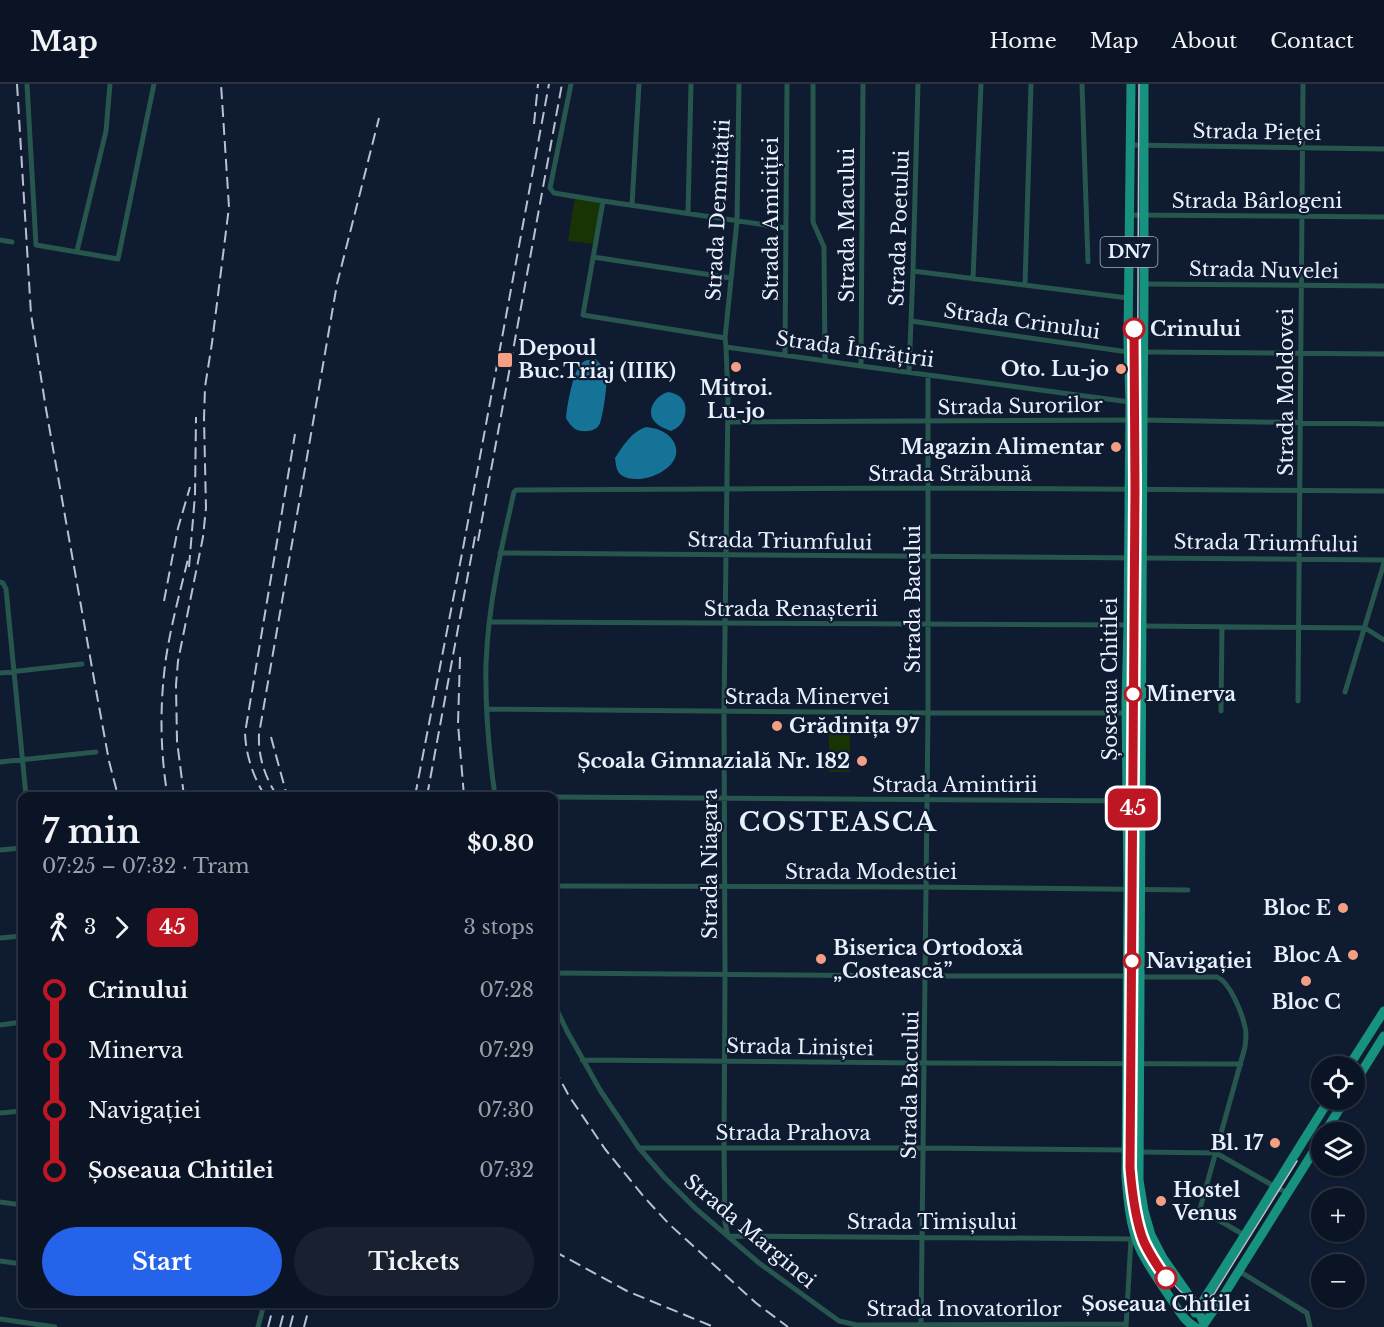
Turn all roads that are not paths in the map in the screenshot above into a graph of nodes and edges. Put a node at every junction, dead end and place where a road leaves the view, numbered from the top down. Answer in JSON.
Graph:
{"nodes":[{"id":1,"x":27,"y":84,"type":"edge"},
{"id":2,"x":110,"y":84,"type":"edge"},
{"id":3,"x":154,"y":84,"type":"edge"},
{"id":4,"x":571,"y":84,"type":"edge"},
{"id":5,"x":639,"y":84,"type":"edge"},
{"id":6,"x":691,"y":84,"type":"edge"},
{"id":7,"x":739,"y":84,"type":"edge"},
{"id":8,"x":787,"y":84,"type":"edge"},
{"id":9,"x":813,"y":84,"type":"edge"},
{"id":10,"x":863,"y":84,"type":"edge"},
{"id":11,"x":918,"y":84,"type":"edge"},
{"id":12,"x":981,"y":84,"type":"edge"},
{"id":13,"x":1031,"y":84,"type":"edge"},
{"id":14,"x":1082,"y":84,"type":"edge"},
{"id":15,"x":1131,"y":84,"type":"edge"},
{"id":16,"x":1144,"y":84,"type":"edge"},
{"id":17,"x":1303,"y":84,"type":"edge"},
{"id":18,"x":1131,"y":145,"type":"junction"},
{"id":19,"x":1144,"y":146,"type":"junction"},
{"id":20,"x":1303,"y":148,"type":"junction"},
{"id":21,"x":1384,"y":148,"type":"edge"},
{"id":22,"x":603,"y":201,"type":"junction"},
{"id":23,"x":632,"y":205,"type":"junction"},
{"id":24,"x":688,"y":213,"type":"junction"},
{"id":25,"x":1130,"y":215,"type":"junction"},
{"id":26,"x":1144,"y":215,"type":"junction"},
{"id":27,"x":1302,"y":216,"type":"junction"},
{"id":28,"x":1384,"y":217,"type":"edge"},
{"id":29,"x":736,"y":221,"type":"junction"},
{"id":30,"x":786,"y":228,"type":"junction"},
{"id":31,"x":0,"y":240,"type":"edge"},
{"id":32,"x":12,"y":242,"type":"dead end"},
{"id":33,"x":78,"y":251,"type":"junction"},
{"id":34,"x":593,"y":257,"type":"junction"},
{"id":35,"x":1088,"y":262,"type":"dead end"},
{"id":36,"x":913,"y":271,"type":"junction"},
{"id":37,"x":731,"y":279,"type":"junction"},
{"id":38,"x":974,"y":279,"type":"junction"},
{"id":39,"x":1144,"y":284,"type":"junction"},
{"id":40,"x":1024,"y":285,"type":"junction"},
{"id":41,"x":1301,"y":285,"type":"junction"},
{"id":42,"x":1384,"y":286,"type":"edge"},
{"id":43,"x":1128,"y":298,"type":"junction"},
{"id":44,"x":911,"y":321,"type":"junction"},
{"id":45,"x":725,"y":338,"type":"junction"},
{"id":46,"x":726,"y":347,"type":"junction"},
{"id":47,"x":1128,"y":352,"type":"junction"},
{"id":48,"x":1144,"y":352,"type":"junction"},
{"id":49,"x":1301,"y":353,"type":"junction"},
{"id":50,"x":1384,"y":354,"type":"edge"},
{"id":51,"x":785,"y":355,"type":"junction"},
{"id":52,"x":825,"y":361,"type":"junction"},
{"id":53,"x":861,"y":366,"type":"junction"},
{"id":54,"x":909,"y":372,"type":"junction"},
{"id":55,"x":928,"y":375,"type":"junction"},
{"id":56,"x":1130,"y":402,"type":"junction"},
{"id":57,"x":1130,"y":420,"type":"junction"},
{"id":58,"x":1143,"y":420,"type":"junction"},
{"id":59,"x":728,"y":422,"type":"junction"},
{"id":60,"x":928,"y":422,"type":"junction"},
{"id":61,"x":1301,"y":423,"type":"junction"},
{"id":62,"x":1384,"y":424,"type":"edge"},
{"id":63,"x":928,"y":488,"type":"junction"},
{"id":64,"x":726,"y":489,"type":"junction"},
{"id":65,"x":1135,"y":490,"type":"junction"},
{"id":66,"x":1300,"y":490,"type":"junction"},
{"id":67,"x":1384,"y":491,"type":"edge"},
{"id":68,"x":500,"y":553,"type":"junction"},
{"id":69,"x":726,"y":555,"type":"junction"},
{"id":70,"x":928,"y":557,"type":"junction"},
{"id":71,"x":1129,"y":557,"type":"junction"},
{"id":72,"x":1142,"y":557,"type":"junction"},
{"id":73,"x":1300,"y":559,"type":"junction"},
{"id":74,"x":1384,"y":561,"type":"edge"},
{"id":75,"x":2,"y":583,"type":"edge"},
{"id":76,"x":490,"y":622,"type":"junction"},
{"id":77,"x":726,"y":624,"type":"junction"},
{"id":78,"x":928,"y":624,"type":"junction"},
{"id":79,"x":1128,"y":626,"type":"junction"},
{"id":80,"x":1142,"y":626,"type":"junction"},
{"id":81,"x":1222,"y":627,"type":"junction"},
{"id":82,"x":1299,"y":628,"type":"junction"},
{"id":83,"x":1365,"y":628,"type":"junction"},
{"id":84,"x":1384,"y":640,"type":"edge"},
{"id":85,"x":81,"y":664,"type":"dead end"},
{"id":86,"x":15,"y":671,"type":"junction"},
{"id":87,"x":0,"y":673,"type":"edge"},
{"id":88,"x":1345,"y":692,"type":"dead end"},
{"id":89,"x":1298,"y":700,"type":"dead end"},
{"id":90,"x":487,"y":709,"type":"junction"},
{"id":91,"x":724,"y":711,"type":"junction"},
{"id":92,"x":1221,"y":711,"type":"dead end"},
{"id":93,"x":928,"y":713,"type":"junction"},
{"id":94,"x":1126,"y":713,"type":"junction"},
{"id":95,"x":96,"y":752,"type":"dead end"},
{"id":96,"x":22,"y":760,"type":"junction"},
{"id":97,"x":0,"y":762,"type":"edge"},
{"id":98,"x":26,"y":792,"type":"edge"},
{"id":99,"x":494,"y":792,"type":"edge"},
{"id":100,"x":558,"y":797,"type":"edge"},
{"id":101,"x":725,"y":799,"type":"junction"},
{"id":102,"x":927,"y":800,"type":"junction"},
{"id":103,"x":1127,"y":801,"type":"junction"},
{"id":104,"x":1141,"y":801,"type":"junction"},
{"id":105,"x":18,"y":848,"type":"edge"},
{"id":106,"x":0,"y":850,"type":"edge"},
{"id":107,"x":558,"y":886,"type":"edge"},
{"id":108,"x":724,"y":887,"type":"junction"},
{"id":109,"x":926,"y":887,"type":"junction"},
{"id":110,"x":1128,"y":889,"type":"junction"},
{"id":111,"x":1140,"y":889,"type":"junction"},
{"id":112,"x":1188,"y":890,"type":"dead end"},
{"id":113,"x":18,"y":936,"type":"edge"},
{"id":114,"x":0,"y":938,"type":"edge"},
{"id":115,"x":558,"y":973,"type":"edge"},
{"id":116,"x":725,"y":975,"type":"junction"},
{"id":117,"x":926,"y":976,"type":"junction"},
{"id":118,"x":1127,"y":976,"type":"junction"},
{"id":119,"x":1140,"y":977,"type":"junction"},
{"id":120,"x":1384,"y":1011,"type":"edge"},
{"id":121,"x":558,"y":1012,"type":"edge"},
{"id":122,"x":18,"y":1023,"type":"edge"},
{"id":123,"x":0,"y":1025,"type":"edge"},
{"id":124,"x":1384,"y":1036,"type":"edge"},
{"id":125,"x":1355,"y":1056,"type":"edge"},
{"id":126,"x":582,"y":1060,"type":"junction"},
{"id":127,"x":724,"y":1061,"type":"junction"},
{"id":128,"x":925,"y":1063,"type":"junction"},
{"id":129,"x":1126,"y":1063,"type":"junction"},
{"id":130,"x":1139,"y":1063,"type":"junction"},
{"id":131,"x":1241,"y":1064,"type":"junction"},
{"id":132,"x":1365,"y":1066,"type":"edge"},
{"id":133,"x":1323,"y":1110,"type":"edge"},
{"id":134,"x":18,"y":1111,"type":"edge"},
{"id":135,"x":0,"y":1113,"type":"edge"},
{"id":136,"x":639,"y":1148,"type":"junction"},
{"id":137,"x":724,"y":1148,"type":"junction"},
{"id":138,"x":924,"y":1148,"type":"junction"},
{"id":139,"x":1126,"y":1150,"type":"junction"},
{"id":140,"x":1139,"y":1152,"type":"junction"},
{"id":141,"x":1216,"y":1153,"type":"junction"},
{"id":142,"x":1311,"y":1155,"type":"edge"},
{"id":143,"x":1274,"y":1186,"type":"junction"},
{"id":144,"x":1287,"y":1192,"type":"junction"},
{"id":145,"x":0,"y":1202,"type":"edge"},
{"id":146,"x":18,"y":1204,"type":"edge"},
{"id":147,"x":1244,"y":1235,"type":"junction"},
{"id":148,"x":728,"y":1236,"type":"junction"},
{"id":149,"x":923,"y":1237,"type":"junction"},
{"id":150,"x":1133,"y":1239,"type":"junction"},
{"id":151,"x":0,"y":1261,"type":"edge"},
{"id":152,"x":18,"y":1263,"type":"edge"},
{"id":153,"x":1239,"y":1271,"type":"junction"},
{"id":154,"x":263,"y":1308,"type":"edge"},
{"id":155,"x":1197,"y":1310,"type":"junction"},
{"id":156,"x":0,"y":1319,"type":"edge"},
{"id":157,"x":839,"y":1321,"type":"joint"},
{"id":158,"x":922,"y":1325,"type":"edge"},
{"id":159,"x":1196,"y":1325,"type":"edge"},
{"id":160,"x":1126,"y":1326,"type":"edge"},
{"id":161,"x":55,"y":1327,"type":"edge"},
{"id":162,"x":258,"y":1327,"type":"edge"},
{"id":163,"x":1310,"y":1327,"type":"edge"}],
"edges":[{"from":1,"to":33,"type":"street"},
{"from":2,"to":33,"type":"street"},
{"from":3,"to":33,"type":"street"},
{"from":4,"to":22,"type":"street"},
{"from":5,"to":23,"type":"street"},
{"from":6,"to":24,"type":"street"},
{"from":7,"to":29,"type":"street","name":"Strada Demnității"},
{"from":8,"to":30,"type":"street","name":"Strada Amiciției"},
{"from":9,"to":52,"type":"street"},
{"from":10,"to":53,"type":"street","name":"Strada Macului"},
{"from":11,"to":36,"type":"street","name":"Strada Poetului"},
{"from":12,"to":38,"type":"street"},
{"from":13,"to":40,"type":"street"},
{"from":14,"to":35,"type":"street"},
{"from":15,"to":18,"type":"main road","name":"Șoseaua Chitilei","number":"DN7"},
{"from":16,"to":19,"type":"main road","name":"Șoseaua Chitilei","number":"DN7"},
{"from":17,"to":20,"type":"street","name":"Strada Moldovei"},
{"from":18,"to":19,"type":"street","name":"Strada Pieței"},
{"from":18,"to":25,"type":"main road","name":"Șoseaua Chitilei","number":"DN7"},
{"from":19,"to":20,"type":"street","name":"Strada Pieței"},
{"from":19,"to":26,"type":"main road","name":"Șoseaua Chitilei","number":"DN7"},
{"from":20,"to":21,"type":"street","name":"Strada Pieței"},
{"from":20,"to":27,"type":"street","name":"Strada Moldovei"},
{"from":22,"to":23,"type":"street"},
{"from":22,"to":34,"type":"street"},
{"from":23,"to":24,"type":"street"},
{"from":24,"to":29,"type":"street"},
{"from":25,"to":26,"type":"street","name":"Strada Bârlogeni"},
{"from":25,"to":43,"type":"main road","name":"Șoseaua Chitilei","number":"DN7"},
{"from":26,"to":27,"type":"street","name":"Strada Bârlogeni"},
{"from":26,"to":39,"type":"main road","name":"Șoseaua Chitilei","number":"DN7"},
{"from":27,"to":28,"type":"street","name":"Strada Bârlogeni"},
{"from":27,"to":41,"type":"street","name":"Strada Moldovei"},
{"from":29,"to":30,"type":"street"},
{"from":29,"to":37,"type":"street","name":"Strada Demnității"},
{"from":30,"to":51,"type":"street","name":"Strada Amiciției"},
{"from":31,"to":32,"type":"street"},
{"from":34,"to":37,"type":"street"},
{"from":34,"to":45,"type":"street"},
{"from":36,"to":38,"type":"street"},
{"from":36,"to":44,"type":"street","name":"Strada Poetului"},
{"from":37,"to":45,"type":"street","name":"Strada Demnității"},
{"from":38,"to":40,"type":"street"},
{"from":39,"to":41,"type":"street","name":"Strada Nuvelei"},
{"from":39,"to":48,"type":"main road","name":"Șoseaua Chitilei","number":"DN7"},
{"from":40,"to":43,"type":"street"},
{"from":41,"to":42,"type":"street","name":"Strada Nuvelei"},
{"from":41,"to":49,"type":"street","name":"Strada Moldovei"},
{"from":43,"to":47,"type":"main road","name":"Șoseaua Chitilei","number":"DN7"},
{"from":44,"to":47,"type":"street","name":"Strada Crinului"},
{"from":44,"to":54,"type":"street","name":"Strada Poetului"},
{"from":45,"to":46,"type":"street"},
{"from":46,"to":51,"type":"street","name":"Strada Înfrățirii"},
{"from":46,"to":59,"type":"street","name":"Strada Niagara"},
{"from":47,"to":56,"type":"main road","name":"Șoseaua Chitilei","number":"DN7"},
{"from":48,"to":49,"type":"street"},
{"from":48,"to":58,"type":"main road","name":"Șoseaua Chitilei","number":"DN7"},
{"from":49,"to":50,"type":"street"},
{"from":49,"to":61,"type":"street","name":"Strada Moldovei"},
{"from":51,"to":52,"type":"street","name":"Strada Înfrățirii"},
{"from":52,"to":53,"type":"street","name":"Strada Înfrățirii"},
{"from":53,"to":54,"type":"street","name":"Strada Înfrățirii"},
{"from":54,"to":55,"type":"street","name":"Strada Înfrățirii"},
{"from":55,"to":56,"type":"street","name":"Strada Înfrățirii"},
{"from":55,"to":60,"type":"street","name":"Strada Bacului"},
{"from":56,"to":57,"type":"main road","name":"Șoseaua Chitilei","number":"DN7"},
{"from":57,"to":58,"type":"street","name":"Strada Surorilor"},
{"from":57,"to":60,"type":"street","name":"Strada Surorilor"},
{"from":57,"to":65,"type":"main road","name":"Șoseaua Chitilei","number":"DN7"},
{"from":58,"to":61,"type":"street","name":"Strada Surorilor"},
{"from":58,"to":65,"type":"main road","name":"Șoseaua Chitilei","number":"DN7"},
{"from":59,"to":60,"type":"street","name":"Strada Surorilor"},
{"from":59,"to":64,"type":"street","name":"Strada Niagara"},
{"from":60,"to":63,"type":"street","name":"Strada Bacului"},
{"from":61,"to":62,"type":"street","name":"Strada Surorilor"},
{"from":61,"to":66,"type":"street","name":"Strada Moldovei"},
{"from":63,"to":64,"type":"street","name":"Strada Străbună"},
{"from":63,"to":65,"type":"street","name":"Strada Străbună"},
{"from":63,"to":70,"type":"street","name":"Strada Bacului"},
{"from":64,"to":68,"type":"street","name":"Strada Străbună"},
{"from":64,"to":69,"type":"street","name":"Strada Niagara"},
{"from":65,"to":66,"type":"street","name":"Strada Străbună"},
{"from":65,"to":71,"type":"main road","name":"Șoseaua Chitilei","number":"DN7"},
{"from":65,"to":72,"type":"main road","name":"Șoseaua Chitilei","number":"DN7"},
{"from":66,"to":67,"type":"street","name":"Strada Străbună"},
{"from":66,"to":73,"type":"street","name":"Strada Moldovei"},
{"from":68,"to":69,"type":"street","name":"Strada Triumfului"},
{"from":68,"to":76,"type":"street"},
{"from":69,"to":70,"type":"street","name":"Strada Triumfului"},
{"from":69,"to":77,"type":"street","name":"Strada Niagara"},
{"from":70,"to":71,"type":"street","name":"Strada Triumfului"},
{"from":70,"to":78,"type":"street","name":"Strada Bacului"},
{"from":71,"to":72,"type":"street","name":"Strada Triumfului"},
{"from":71,"to":79,"type":"main road","name":"Șoseaua Chitilei","number":"DN7"},
{"from":72,"to":73,"type":"street","name":"Strada Triumfului"},
{"from":72,"to":80,"type":"main road","name":"Șoseaua Chitilei","number":"DN7"},
{"from":73,"to":74,"type":"street","name":"Strada Triumfului"},
{"from":73,"to":82,"type":"street","name":"Strada Moldovei"},
{"from":74,"to":83,"type":"street"},
{"from":75,"to":86,"type":"street"},
{"from":76,"to":77,"type":"street","name":"Strada Renașterii"},
{"from":76,"to":90,"type":"street"},
{"from":77,"to":78,"type":"street","name":"Strada Renașterii"},
{"from":77,"to":91,"type":"street","name":"Strada Niagara"},
{"from":78,"to":79,"type":"street","name":"Strada Renașterii"},
{"from":78,"to":93,"type":"street","name":"Strada Bacului"},
{"from":79,"to":94,"type":"main road","name":"Șoseaua Chitilei","number":"DN7"},
{"from":80,"to":81,"type":"street"},
{"from":80,"to":104,"type":"main road","name":"Șoseaua Chitilei","number":"DN7"},
{"from":81,"to":82,"type":"street"},
{"from":81,"to":92,"type":"street"},
{"from":82,"to":83,"type":"street"},
{"from":82,"to":89,"type":"street","name":"Strada Moldovei"},
{"from":83,"to":84,"type":"street"},
{"from":83,"to":88,"type":"street"},
{"from":85,"to":86,"type":"street"},
{"from":86,"to":87,"type":"street"},
{"from":86,"to":96,"type":"street"},
{"from":90,"to":91,"type":"street","name":"Strada Minervei"},
{"from":90,"to":99,"type":"street"},
{"from":91,"to":93,"type":"street","name":"Strada Minervei"},
{"from":91,"to":101,"type":"street","name":"Strada Niagara"},
{"from":93,"to":94,"type":"street","name":"Strada Minervei"},
{"from":93,"to":102,"type":"street","name":"Strada Bacului"},
{"from":94,"to":103,"type":"main road","name":"Șoseaua Chitilei","number":"DN7"},
{"from":95,"to":96,"type":"street"},
{"from":96,"to":97,"type":"street"},
{"from":96,"to":98,"type":"street"},
{"from":100,"to":101,"type":"street","name":"Strada Amintirii"},
{"from":101,"to":102,"type":"street","name":"Strada Amintirii"},
{"from":101,"to":108,"type":"street","name":"Strada Niagara"},
{"from":102,"to":103,"type":"street","name":"Strada Amintirii"},
{"from":102,"to":109,"type":"street","name":"Strada Bacului"},
{"from":103,"to":104,"type":"street","name":"Strada Amintirii"},
{"from":103,"to":110,"type":"main road","name":"Șoseaua Chitilei","number":"DN7"},
{"from":104,"to":111,"type":"main road","name":"Șoseaua Chitilei","number":"DN7"},
{"from":105,"to":106,"type":"street"},
{"from":107,"to":108,"type":"street","name":"Strada Modestiei"},
{"from":108,"to":109,"type":"street","name":"Strada Modestiei"},
{"from":108,"to":116,"type":"street","name":"Strada Niagara"},
{"from":109,"to":110,"type":"street","name":"Strada Modestiei"},
{"from":109,"to":117,"type":"street","name":"Strada Bacului"},
{"from":110,"to":111,"type":"street","name":"Strada Modestiei"},
{"from":110,"to":118,"type":"main road","name":"Șoseaua Chitilei","number":"DN7"},
{"from":111,"to":112,"type":"street","name":"Strada Modestiei"},
{"from":111,"to":119,"type":"main road","name":"Șoseaua Chitilei","number":"DN7"},
{"from":113,"to":114,"type":"street"},
{"from":115,"to":116,"type":"street"},
{"from":116,"to":117,"type":"street"},
{"from":116,"to":127,"type":"street","name":"Strada Niagara"},
{"from":117,"to":118,"type":"street"},
{"from":117,"to":128,"type":"street","name":"Strada Bacului"},
{"from":118,"to":129,"type":"main road","name":"Șoseaua Chitilei","number":"DN7"},
{"from":119,"to":130,"type":"main road","name":"Șoseaua Chitilei","number":"DN7"},
{"from":119,"to":131,"type":"street"},
{"from":120,"to":125,"type":"main road"},
{"from":121,"to":126,"type":"street","name":"Strada Marginei"},
{"from":122,"to":123,"type":"street"},
{"from":124,"to":132,"type":"main road"},
{"from":126,"to":127,"type":"street","name":"Strada Liniștei"},
{"from":126,"to":136,"type":"street","name":"Strada Marginei"},
{"from":127,"to":128,"type":"street","name":"Strada Liniștei"},
{"from":127,"to":137,"type":"street","name":"Strada Niagara"},
{"from":128,"to":129,"type":"street","name":"Strada Liniștei"},
{"from":128,"to":138,"type":"street","name":"Strada Bacului"},
{"from":129,"to":130,"type":"street","name":"Strada Liniștei"},
{"from":129,"to":139,"type":"main road","name":"Șoseaua Chitilei","number":"DN7"},
{"from":130,"to":131,"type":"street"},
{"from":130,"to":140,"type":"main road","name":"Șoseaua Chitilei","number":"DN7"},
{"from":131,"to":141,"type":"street"},
{"from":133,"to":143,"type":"main road"},
{"from":134,"to":135,"type":"street"},
{"from":136,"to":137,"type":"street","name":"Strada Prahova"},
{"from":136,"to":148,"type":"street","name":"Strada Marginei"},
{"from":137,"to":138,"type":"street","name":"Strada Prahova"},
{"from":137,"to":148,"type":"street","name":"Strada Niagara"},
{"from":138,"to":139,"type":"street","name":"Strada Prahova"},
{"from":138,"to":149,"type":"street","name":"Strada Bacului"},
{"from":139,"to":150,"type":"main road","name":"Șoseaua Chitilei","number":"DN7"},
{"from":140,"to":141,"type":"street"},
{"from":140,"to":155,"type":"main road","name":"Șoseaua Chitilei","number":"DN7"},
{"from":141,"to":143,"type":"street"},
{"from":141,"to":147,"type":"street"},
{"from":142,"to":144,"type":"main road"},
{"from":143,"to":144,"type":"street"},
{"from":143,"to":147,"type":"main road"},
{"from":144,"to":153,"type":"main road"},
{"from":145,"to":146,"type":"street"},
{"from":147,"to":155,"type":"main road"},
{"from":148,"to":149,"type":"street","name":"Strada Timișului"},
{"from":148,"to":157,"type":"street","name":"Strada Marginei"},
{"from":149,"to":150,"type":"street","name":"Strada Timișului"},
{"from":149,"to":158,"type":"street","name":"Strada Bacului"},
{"from":150,"to":159,"type":"main road","name":"Șoseaua Chitilei","number":"DN7"},
{"from":150,"to":160,"type":"street","name":"Șoseaua Chitilei"},
{"from":151,"to":152,"type":"street"},
{"from":153,"to":159,"type":"main road"},
{"from":153,"to":163,"type":"street"},
{"from":154,"to":162,"type":"street"},
{"from":155,"to":159,"type":"main road","name":"Șoseaua Chitilei","number":"DN7"},
{"from":155,"to":159,"type":"main road"},
{"from":156,"to":161,"type":"street"},
{"from":157,"to":158,"type":"street","name":"Strada Inovatorilor"},
{"from":158,"to":160,"type":"street","name":"Strada Inovatorilor"}]}
